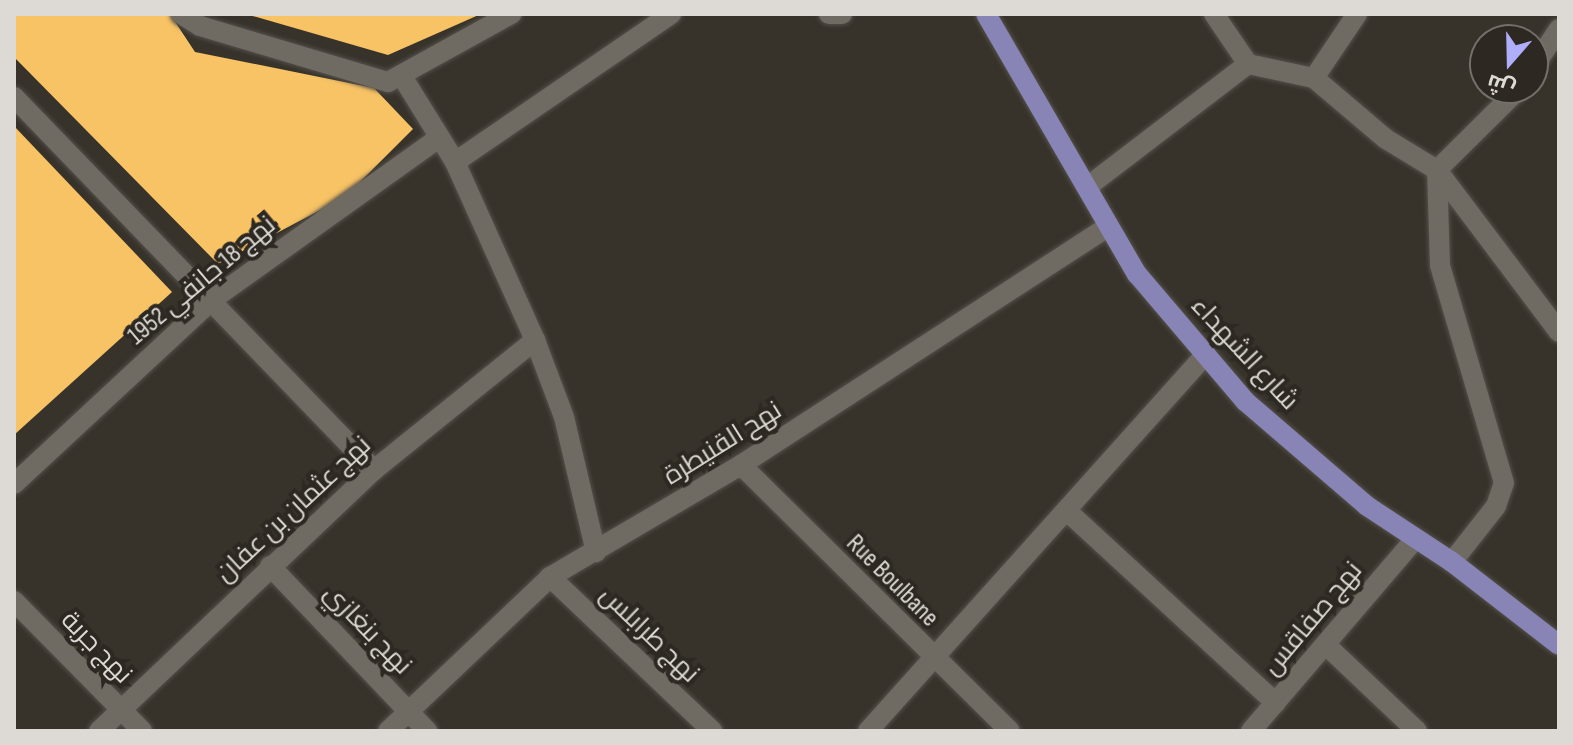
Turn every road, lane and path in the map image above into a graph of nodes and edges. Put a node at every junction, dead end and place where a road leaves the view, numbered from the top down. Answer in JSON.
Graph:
{"nodes":[{"id":1,"x":181,"y":14,"type":"edge"},
{"id":2,"x":511,"y":14,"type":"edge"},
{"id":3,"x":671,"y":14,"type":"edge"},
{"id":4,"x":829,"y":14,"type":"edge"},
{"id":5,"x":842,"y":14,"type":"edge"},
{"id":6,"x":986,"y":14,"type":"edge"},
{"id":7,"x":1214,"y":14,"type":"edge"},
{"id":8,"x":1357,"y":14,"type":"edge"},
{"id":9,"x":1248,"y":64,"type":"junction"},
{"id":10,"x":403,"y":78,"type":"junction"},
{"id":11,"x":1314,"y":78,"type":"junction"},
{"id":12,"x":14,"y":97,"type":"edge"},
{"id":13,"x":1504,"y":104,"type":"edge"},
{"id":14,"x":439,"y":138,"type":"junction"},
{"id":15,"x":455,"y":162,"type":"junction"},
{"id":16,"x":1437,"y":170,"type":"junction"},
{"id":17,"x":1087,"y":187,"type":"junction"},
{"id":18,"x":1108,"y":227,"type":"junction"},
{"id":19,"x":213,"y":299,"type":"junction"},
{"id":20,"x":1559,"y":332,"type":"edge"},
{"id":21,"x":535,"y":340,"type":"junction"},
{"id":22,"x":1206,"y":354,"type":"junction"},
{"id":23,"x":741,"y":465,"type":"junction"},
{"id":24,"x":374,"y":470,"type":"junction"},
{"id":25,"x":14,"y":484,"type":"edge"},
{"id":26,"x":1068,"y":512,"type":"junction"},
{"id":27,"x":1414,"y":540,"type":"junction"},
{"id":28,"x":596,"y":552,"type":"junction"},
{"id":29,"x":1452,"y":562,"type":"junction"},
{"id":30,"x":270,"y":566,"type":"junction"},
{"id":31,"x":550,"y":577,"type":"junction"},
{"id":32,"x":14,"y":601,"type":"edge"},
{"id":33,"x":1326,"y":645,"type":"junction"},
{"id":34,"x":1559,"y":645,"type":"edge"},
{"id":35,"x":933,"y":659,"type":"junction"},
{"id":36,"x":1276,"y":703,"type":"junction"},
{"id":37,"x":121,"y":711,"type":"junction"},
{"id":38,"x":409,"y":712,"type":"junction"},
{"id":39,"x":99,"y":731,"type":"edge"},
{"id":40,"x":142,"y":731,"type":"edge"},
{"id":41,"x":388,"y":731,"type":"edge"},
{"id":42,"x":427,"y":731,"type":"edge"},
{"id":43,"x":712,"y":731,"type":"edge"},
{"id":44,"x":868,"y":731,"type":"edge"},
{"id":45,"x":1010,"y":731,"type":"edge"},
{"id":46,"x":1251,"y":731,"type":"edge"},
{"id":47,"x":1417,"y":731,"type":"edge"}],
"edges":[{"from":1,"to":10,"type":"street"},
{"from":2,"to":10,"type":"street"},
{"from":3,"to":15,"type":"street"},
{"from":4,"to":5,"type":"street"},
{"from":6,"to":17,"type":"main road","name":"شارع الشهداء"},
{"from":7,"to":9,"type":"street"},
{"from":8,"to":11,"type":"street"},
{"from":9,"to":11,"type":"street"},
{"from":9,"to":17,"type":"street"},
{"from":10,"to":14,"type":"street"},
{"from":11,"to":16,"type":"street"},
{"from":12,"to":19,"type":"street"},
{"from":13,"to":16,"type":"street"},
{"from":14,"to":15,"type":"street"},
{"from":14,"to":19,"type":"street","name":"نهج 18 جانفي 1952"},
{"from":15,"to":21,"type":"street"},
{"from":16,"to":20,"type":"street"},
{"from":16,"to":29,"type":"street"},
{"from":17,"to":18,"type":"main road","name":"شارع الشهداء"},
{"from":18,"to":22,"type":"main road","name":"شارع الشهداء"},
{"from":18,"to":23,"type":"street","name":"نهح القنيطرة"},
{"from":19,"to":24,"type":"street"},
{"from":19,"to":25,"type":"street","name":"نهج 18 جانفي 1952"},
{"from":21,"to":24,"type":"street","name":"نهج عثمان بن عفان"},
{"from":21,"to":28,"type":"street"},
{"from":22,"to":26,"type":"street"},
{"from":22,"to":27,"type":"main road","name":"شارع الشهداء"},
{"from":23,"to":28,"type":"street","name":"نهح القنيطرة"},
{"from":23,"to":35,"type":"street","name":"Rue Boulbane"},
{"from":24,"to":30,"type":"street","name":"نهج عثمان بن عفان"},
{"from":26,"to":35,"type":"street"},
{"from":26,"to":36,"type":"street"},
{"from":27,"to":29,"type":"main road","name":"شارع الشهداء"},
{"from":27,"to":33,"type":"street","name":"نهج صفاقس"},
{"from":28,"to":31,"type":"street","name":"نهح القنيطرة"},
{"from":29,"to":34,"type":"main road","name":"شارع الشهداء"},
{"from":30,"to":37,"type":"street","name":"نهج عثمان بن عفان"},
{"from":30,"to":38,"type":"street","name":"نهج بنغازي"},
{"from":31,"to":38,"type":"street","name":"نهح القنيطرة"},
{"from":31,"to":43,"type":"street","name":"نهج طرابلس"},
{"from":32,"to":37,"type":"street","name":"نهج جربة"},
{"from":33,"to":36,"type":"street","name":"نهج صفاقس"},
{"from":33,"to":47,"type":"street"},
{"from":35,"to":44,"type":"street"},
{"from":35,"to":45,"type":"street","name":"Rue Boulbane"},
{"from":36,"to":46,"type":"street","name":"نهج صفاقس"},
{"from":37,"to":39,"type":"street","name":"نهج عثمان بن عفان"},
{"from":37,"to":40,"type":"street","name":"نهج جربة"},
{"from":38,"to":41,"type":"street","name":"نهح القنيطرة"},
{"from":38,"to":42,"type":"street","name":"نهج بنغازي"}]}
